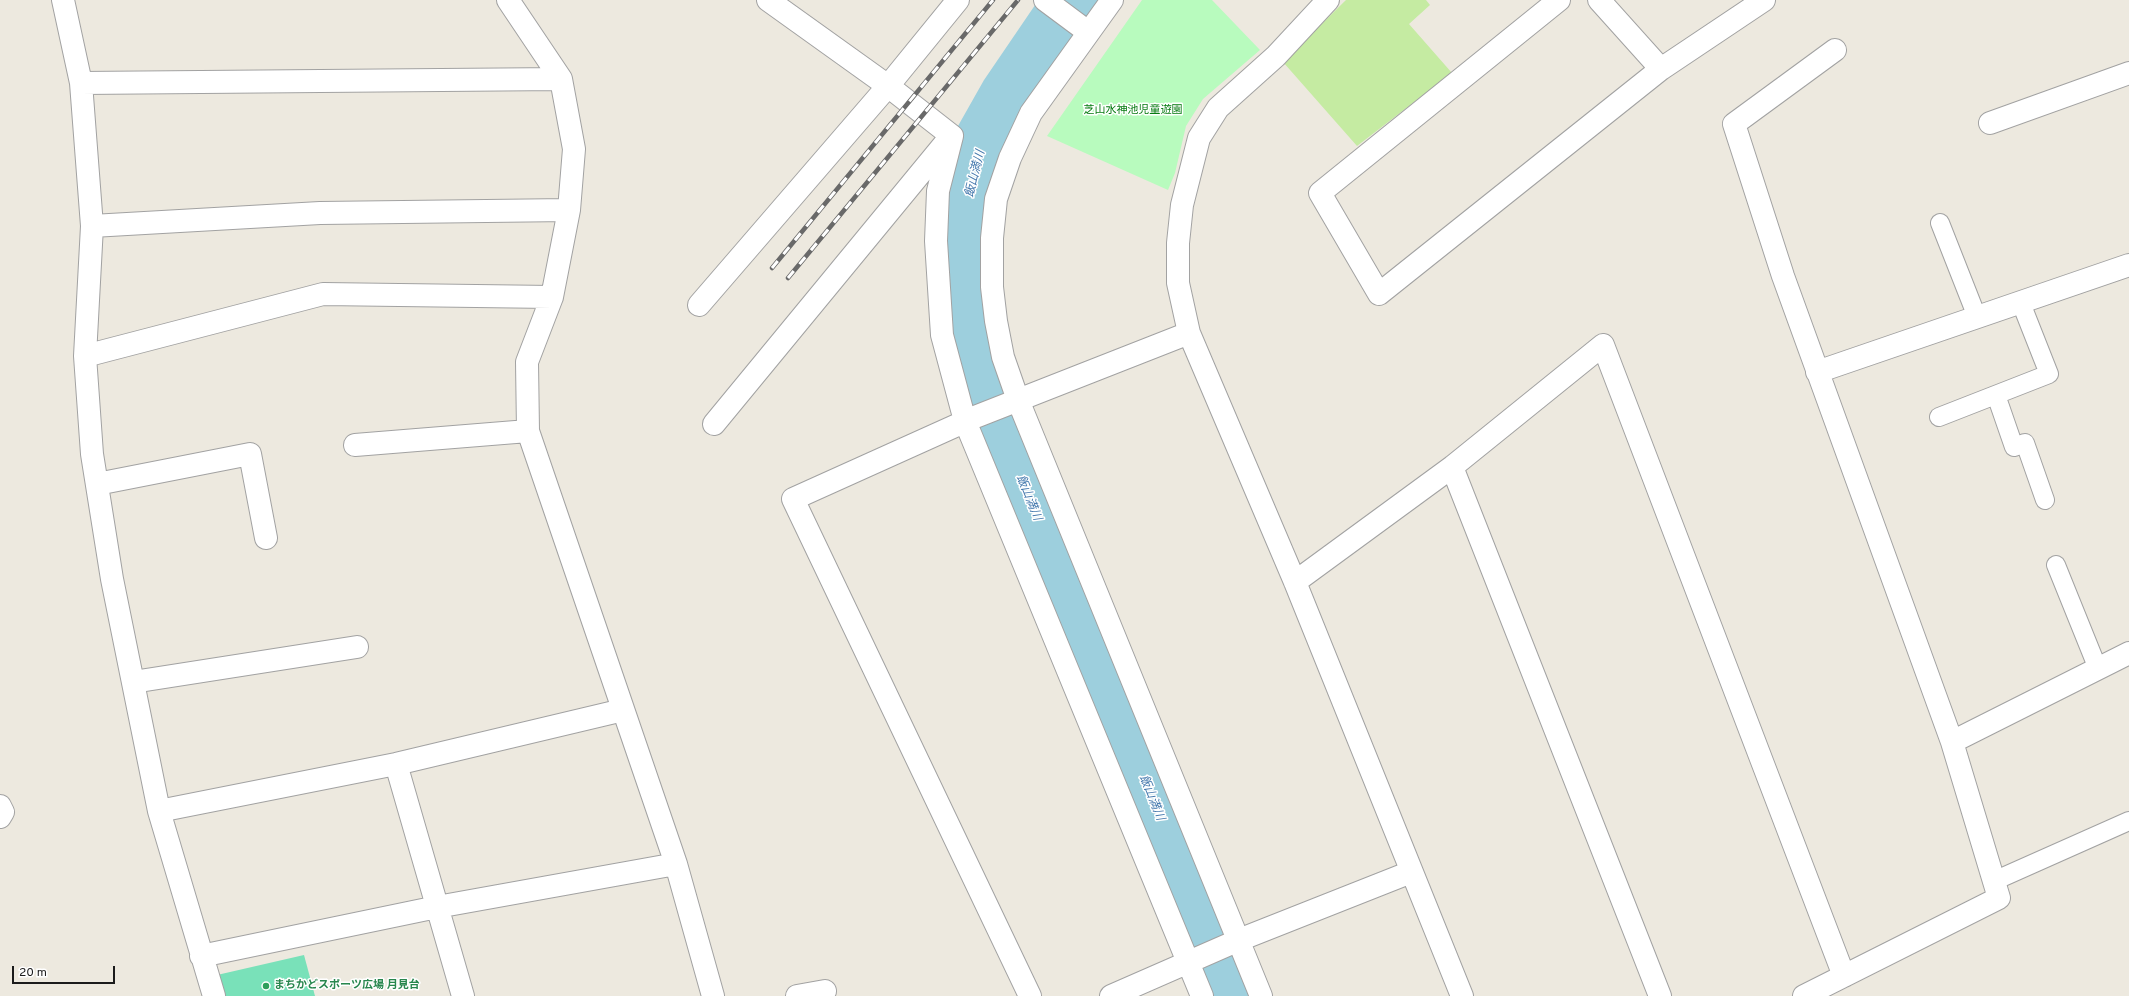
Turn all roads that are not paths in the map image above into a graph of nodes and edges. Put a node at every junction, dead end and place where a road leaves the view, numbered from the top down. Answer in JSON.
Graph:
{"nodes":[{"id":1,"x":63,"y":0,"type":"edge"},
{"id":2,"x":508,"y":0,"type":"edge"},
{"id":3,"x":768,"y":0,"type":"edge"},
{"id":4,"x":958,"y":0,"type":"edge"},
{"id":5,"x":1112,"y":0,"type":"edge"},
{"id":6,"x":1328,"y":0,"type":"edge"},
{"id":7,"x":1559,"y":0,"type":"edge"},
{"id":8,"x":1599,"y":0,"type":"edge"},
{"id":9,"x":1764,"y":0,"type":"edge"},
{"id":10,"x":1049,"y":3,"type":"edge"},
{"id":11,"x":1081,"y":27,"type":"junction"},
{"id":12,"x":1835,"y":50,"type":"dead end"},
{"id":13,"x":1661,"y":69,"type":"junction"},
{"id":14,"x":2129,"y":73,"type":"edge"},
{"id":15,"x":562,"y":79,"type":"junction"},
{"id":16,"x":81,"y":83,"type":"junction"},
{"id":17,"x":888,"y":86,"type":"junction"},
{"id":18,"x":1990,"y":123,"type":"dead end"},
{"id":19,"x":952,"y":136,"type":"junction"},
{"id":20,"x":569,"y":210,"type":"junction"},
{"id":21,"x":1940,"y":223,"type":"dead end"},
{"id":22,"x":92,"y":226,"type":"junction"},
{"id":23,"x":2129,"y":266,"type":"edge"},
{"id":24,"x":552,"y":298,"type":"junction"},
{"id":25,"x":2021,"y":303,"type":"junction"},
{"id":26,"x":699,"y":305,"type":"dead end"},
{"id":27,"x":1977,"y":317,"type":"junction"},
{"id":28,"x":1189,"y":333,"type":"junction"},
{"id":29,"x":85,"y":356,"type":"junction"},
{"id":30,"x":1817,"y":372,"type":"junction"},
{"id":31,"x":1996,"y":395,"type":"junction"},
{"id":32,"x":1011,"y":403,"type":"junction"},
{"id":33,"x":1939,"y":417,"type":"dead end"},
{"id":34,"x":970,"y":419,"type":"junction"},
{"id":35,"x":714,"y":424,"type":"dead end"},
{"id":36,"x":528,"y":431,"type":"junction"},
{"id":37,"x":355,"y":445,"type":"dead end"},
{"id":38,"x":1452,"y":467,"type":"junction"},
{"id":39,"x":97,"y":484,"type":"junction"},
{"id":40,"x":2045,"y":500,"type":"dead end"},
{"id":41,"x":266,"y":538,"type":"dead end"},
{"id":42,"x":2056,"y":565,"type":"dead end"},
{"id":43,"x":1295,"y":582,"type":"junction"},
{"id":44,"x":357,"y":647,"type":"dead end"},
{"id":45,"x":2129,"y":653,"type":"edge"},
{"id":46,"x":2098,"y":669,"type":"junction"},
{"id":47,"x":133,"y":682,"type":"junction"},
{"id":48,"x":623,"y":710,"type":"junction"},
{"id":49,"x":1952,"y":742,"type":"junction"},
{"id":50,"x":396,"y":764,"type":"junction"},
{"id":51,"x":0,"y":806,"type":"edge"},
{"id":52,"x":160,"y":811,"type":"junction"},
{"id":53,"x":0,"y":817,"type":"edge"},
{"id":54,"x":2129,"y":822,"type":"edge"},
{"id":55,"x":676,"y":864,"type":"junction"},
{"id":56,"x":1411,"y":872,"type":"junction"},
{"id":57,"x":1994,"y":881,"type":"junction"},
{"id":58,"x":437,"y":907,"type":"junction"},
{"id":59,"x":1231,"y":944,"type":"junction"},
{"id":60,"x":201,"y":956,"type":"junction"},
{"id":61,"x":1193,"y":959,"type":"junction"},
{"id":62,"x":1844,"y":976,"type":"junction"},
{"id":63,"x":825,"y":991,"type":"dead end"},
{"id":64,"x":214,"y":996,"type":"edge"},
{"id":65,"x":463,"y":996,"type":"edge"},
{"id":66,"x":712,"y":996,"type":"edge"},
{"id":67,"x":797,"y":996,"type":"edge"},
{"id":68,"x":1030,"y":996,"type":"edge"},
{"id":69,"x":1110,"y":996,"type":"edge"},
{"id":70,"x":1202,"y":996,"type":"edge"},
{"id":71,"x":1261,"y":996,"type":"edge"},
{"id":72,"x":1462,"y":996,"type":"edge"},
{"id":73,"x":1660,"y":996,"type":"edge"},
{"id":74,"x":1804,"y":996,"type":"edge"}],
"edges":[{"from":1,"to":16,"type":"street"},
{"from":2,"to":15,"type":"street"},
{"from":3,"to":17,"type":"street"},
{"from":4,"to":17,"type":"street"},
{"from":5,"to":11,"type":"street"},
{"from":6,"to":28,"type":"street"},
{"from":7,"to":13,"type":"street"},
{"from":8,"to":13,"type":"street"},
{"from":9,"to":13,"type":"street"},
{"from":10,"to":11,"type":"street"},
{"from":11,"to":32,"type":"street"},
{"from":12,"to":30,"type":"street"},
{"from":14,"to":18,"type":"street"},
{"from":15,"to":16,"type":"street"},
{"from":15,"to":20,"type":"street"},
{"from":16,"to":22,"type":"street"},
{"from":17,"to":19,"type":"street"},
{"from":17,"to":26,"type":"street"},
{"from":19,"to":34,"type":"street"},
{"from":19,"to":35,"type":"street"},
{"from":20,"to":22,"type":"street"},
{"from":20,"to":24,"type":"street"},
{"from":21,"to":27,"type":"lane"},
{"from":22,"to":29,"type":"street"},
{"from":23,"to":25,"type":"street"},
{"from":24,"to":29,"type":"street"},
{"from":24,"to":36,"type":"street"},
{"from":25,"to":27,"type":"street"},
{"from":25,"to":31,"type":"lane"},
{"from":27,"to":30,"type":"street"},
{"from":28,"to":32,"type":"street"},
{"from":28,"to":43,"type":"street"},
{"from":29,"to":39,"type":"street"},
{"from":30,"to":49,"type":"street"},
{"from":31,"to":33,"type":"lane"},
{"from":31,"to":40,"type":"lane"},
{"from":32,"to":34,"type":"street"},
{"from":32,"to":59,"type":"street"},
{"from":34,"to":61,"type":"street"},
{"from":34,"to":68,"type":"street"},
{"from":36,"to":37,"type":"street"},
{"from":36,"to":48,"type":"street"},
{"from":38,"to":43,"type":"street"},
{"from":38,"to":62,"type":"street"},
{"from":38,"to":73,"type":"street"},
{"from":39,"to":41,"type":"street"},
{"from":39,"to":47,"type":"street"},
{"from":42,"to":46,"type":"lane"},
{"from":43,"to":56,"type":"street"},
{"from":44,"to":47,"type":"street"},
{"from":45,"to":46,"type":"street"},
{"from":46,"to":49,"type":"street"},
{"from":47,"to":52,"type":"street"},
{"from":48,"to":50,"type":"street"},
{"from":48,"to":55,"type":"street"},
{"from":49,"to":57,"type":"street"},
{"from":50,"to":52,"type":"street"},
{"from":50,"to":58,"type":"street"},
{"from":51,"to":53,"type":"street"},
{"from":52,"to":60,"type":"street"},
{"from":54,"to":57,"type":"lane"},
{"from":55,"to":58,"type":"street"},
{"from":55,"to":66,"type":"street"},
{"from":56,"to":59,"type":"street"},
{"from":56,"to":72,"type":"street"},
{"from":57,"to":62,"type":"street"},
{"from":58,"to":60,"type":"street"},
{"from":58,"to":65,"type":"street"},
{"from":59,"to":61,"type":"street"},
{"from":59,"to":71,"type":"street"},
{"from":60,"to":64,"type":"street"},
{"from":61,"to":69,"type":"street"},
{"from":61,"to":70,"type":"street"},
{"from":62,"to":74,"type":"street"},
{"from":63,"to":67,"type":"street"}]}
